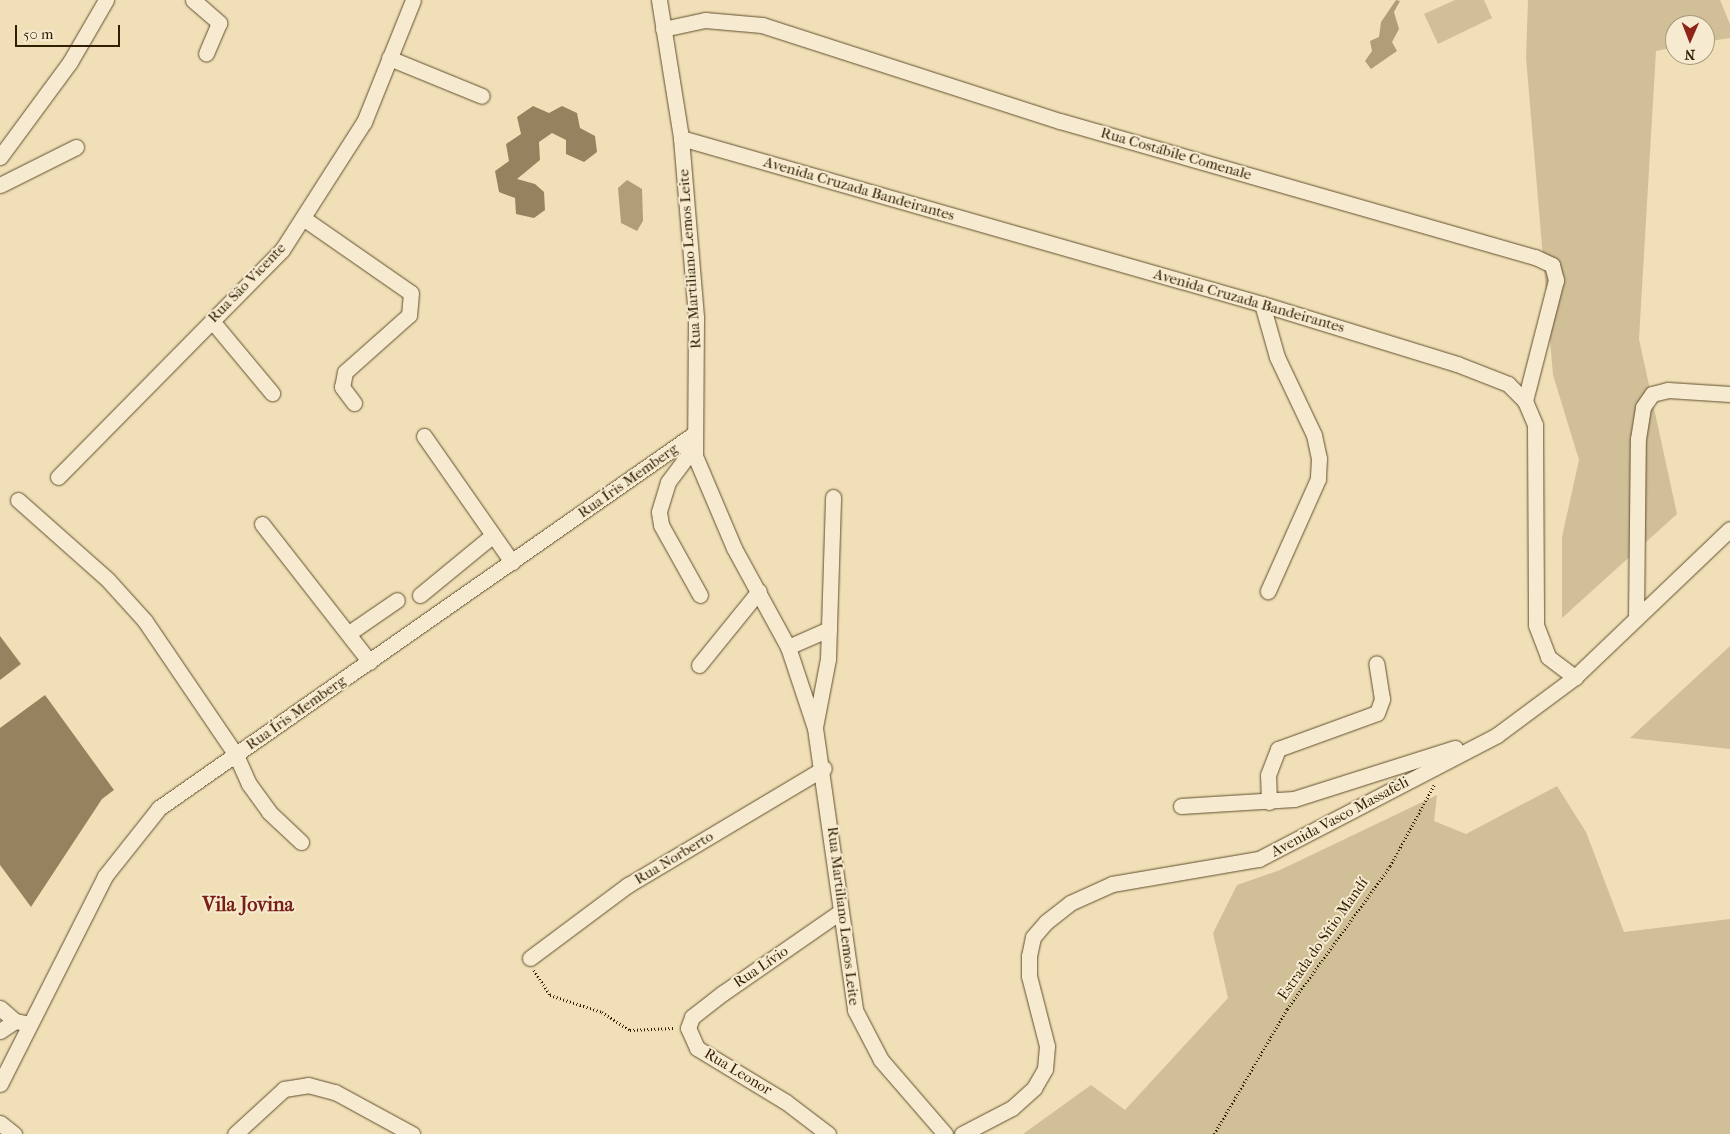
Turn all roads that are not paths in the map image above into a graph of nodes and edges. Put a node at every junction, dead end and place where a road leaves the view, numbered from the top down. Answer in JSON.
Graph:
{"nodes":[{"id":1,"x":106,"y":0,"type":"edge"},
{"id":2,"x":193,"y":0,"type":"edge"},
{"id":3,"x":412,"y":0,"type":"edge"},
{"id":4,"x":659,"y":0,"type":"edge"},
{"id":5,"x":663,"y":29,"type":"junction"},
{"id":6,"x":206,"y":53,"type":"dead end"},
{"id":7,"x":389,"y":58,"type":"junction"},
{"id":8,"x":482,"y":96,"type":"dead end"},
{"id":9,"x":681,"y":138,"type":"junction"},
{"id":10,"x":76,"y":147,"type":"dead end"},
{"id":11,"x":0,"y":157,"type":"edge"},
{"id":12,"x":0,"y":185,"type":"edge"},
{"id":13,"x":303,"y":218,"type":"junction"},
{"id":14,"x":1262,"y":304,"type":"junction"},
{"id":15,"x":212,"y":321,"type":"junction"},
{"id":16,"x":272,"y":393,"type":"dead end"},
{"id":17,"x":1730,"y":394,"type":"edge"},
{"id":18,"x":1525,"y":401,"type":"junction"},
{"id":19,"x":354,"y":403,"type":"dead end"},
{"id":20,"x":424,"y":436,"type":"dead end"},
{"id":21,"x":695,"y":440,"type":"junction"},
{"id":22,"x":58,"y":477,"type":"dead end"},
{"id":23,"x":833,"y":497,"type":"dead end"},
{"id":24,"x":18,"y":500,"type":"dead end"},
{"id":25,"x":262,"y":524,"type":"dead end"},
{"id":26,"x":1730,"y":529,"type":"edge"},
{"id":27,"x":493,"y":535,"type":"junction"},
{"id":28,"x":512,"y":562,"type":"junction"},
{"id":29,"x":759,"y":591,"type":"junction"},
{"id":30,"x":1268,"y":591,"type":"dead end"},
{"id":31,"x":420,"y":595,"type":"dead end"},
{"id":32,"x":700,"y":595,"type":"dead end"},
{"id":33,"x":397,"y":600,"type":"dead end"},
{"id":34,"x":1636,"y":618,"type":"junction"},
{"id":35,"x":829,"y":630,"type":"junction"},
{"id":36,"x":349,"y":633,"type":"junction"},
{"id":37,"x":788,"y":648,"type":"junction"},
{"id":38,"x":370,"y":662,"type":"junction"},
{"id":39,"x":1376,"y":663,"type":"dead end"},
{"id":40,"x":699,"y":665,"type":"dead end"},
{"id":41,"x":1574,"y":677,"type":"junction"},
{"id":42,"x":815,"y":728,"type":"junction"},
{"id":43,"x":1497,"y":735,"type":"junction"},
{"id":44,"x":236,"y":755,"type":"junction"},
{"id":45,"x":824,"y":768,"type":"junction"},
{"id":46,"x":1269,"y":802,"type":"junction"},
{"id":47,"x":1181,"y":806,"type":"dead end"},
{"id":48,"x":301,"y":842,"type":"dead end"},
{"id":49,"x":840,"y":912,"type":"junction"},
{"id":50,"x":530,"y":958,"type":"road end"},
{"id":51,"x":0,"y":1008,"type":"edge"},
{"id":52,"x":23,"y":1023,"type":"junction"},
{"id":53,"x":688,"y":1028,"type":"joint"},
{"id":54,"x":0,"y":1031,"type":"edge"},
{"id":55,"x":0,"y":1084,"type":"edge"},
{"id":56,"x":0,"y":1123,"type":"edge"},
{"id":57,"x":14,"y":1134,"type":"edge"},
{"id":58,"x":235,"y":1134,"type":"edge"},
{"id":59,"x":412,"y":1134,"type":"edge"},
{"id":60,"x":828,"y":1134,"type":"edge"},
{"id":61,"x":945,"y":1134,"type":"edge"},
{"id":62,"x":962,"y":1134,"type":"edge"}],
"edges":[{"from":1,"to":11,"type":"street"},
{"from":2,"to":6,"type":"street"},
{"from":3,"to":7,"type":"street","name":"Rua São Vicente"},
{"from":4,"to":5,"type":"street","name":"Rua Martiliano Lemos Leite"},
{"from":5,"to":9,"type":"street","name":"Rua Martiliano Lemos Leite"},
{"from":5,"to":18,"type":"street","name":"Rua Costábile Comenale"},
{"from":7,"to":8,"type":"street"},
{"from":7,"to":13,"type":"street","name":"Rua São Vicente"},
{"from":9,"to":14,"type":"street","name":"Avenida Cruzada Bandeirantes"},
{"from":9,"to":21,"type":"street","name":"Rua Martiliano Lemos Leite"},
{"from":10,"to":12,"type":"street"},
{"from":13,"to":15,"type":"street","name":"Rua São Vicente"},
{"from":13,"to":19,"type":"street"},
{"from":14,"to":18,"type":"street","name":"Avenida Cruzada Bandeirantes"},
{"from":14,"to":30,"type":"street"},
{"from":15,"to":16,"type":"street"},
{"from":15,"to":22,"type":"street","name":"Rua São Vicente"},
{"from":17,"to":34,"type":"street"},
{"from":18,"to":41,"type":"street"},
{"from":20,"to":27,"type":"street"},
{"from":21,"to":28,"type":"street","name":"Rua Íris Memberg"},
{"from":21,"to":29,"type":"street","name":"Rua Martiliano Lemos Leite"},
{"from":21,"to":32,"type":"street"},
{"from":23,"to":35,"type":"street","name":"Rua Martiliano Lemos Leite"},
{"from":24,"to":44,"type":"street"},
{"from":25,"to":36,"type":"street"},
{"from":26,"to":34,"type":"street","name":"Avenida Vasco Massafeli"},
{"from":27,"to":28,"type":"street"},
{"from":27,"to":31,"type":"street"},
{"from":28,"to":38,"type":"street","name":"Rua Íris Memberg"},
{"from":29,"to":37,"type":"street","name":"Rua Martiliano Lemos Leite"},
{"from":29,"to":40,"type":"street"},
{"from":33,"to":36,"type":"street"},
{"from":34,"to":41,"type":"street","name":"Avenida Vasco Massafeli"},
{"from":35,"to":37,"type":"street"},
{"from":35,"to":42,"type":"street","name":"Rua Martiliano Lemos Leite"},
{"from":36,"to":38,"type":"street"},
{"from":37,"to":42,"type":"street","name":"Rua Martiliano Lemos Leite"},
{"from":38,"to":44,"type":"street","name":"Rua Íris Memberg"},
{"from":39,"to":46,"type":"street"},
{"from":41,"to":43,"type":"street","name":"Avenida Vasco Massafeli"},
{"from":42,"to":45,"type":"street","name":"Rua Martiliano Lemos Leite"},
{"from":43,"to":46,"type":"street"},
{"from":43,"to":62,"type":"street","name":"Avenida Vasco Massafeli"},
{"from":44,"to":48,"type":"street"},
{"from":44,"to":52,"type":"street","name":"Rua Íris Memberg"},
{"from":45,"to":49,"type":"street","name":"Rua Martiliano Lemos Leite"},
{"from":45,"to":50,"type":"street","name":"Rua Norberto"},
{"from":46,"to":47,"type":"street"},
{"from":49,"to":53,"type":"street","name":"Rua Lívio"},
{"from":49,"to":61,"type":"street","name":"Rua Martiliano Lemos Leite"},
{"from":51,"to":52,"type":"street"},
{"from":52,"to":54,"type":"street"},
{"from":52,"to":55,"type":"street","name":"Rua Íris Memberg"},
{"from":53,"to":60,"type":"street","name":"Rua Leonor"},
{"from":56,"to":57,"type":"street"},
{"from":58,"to":59,"type":"street"}]}
